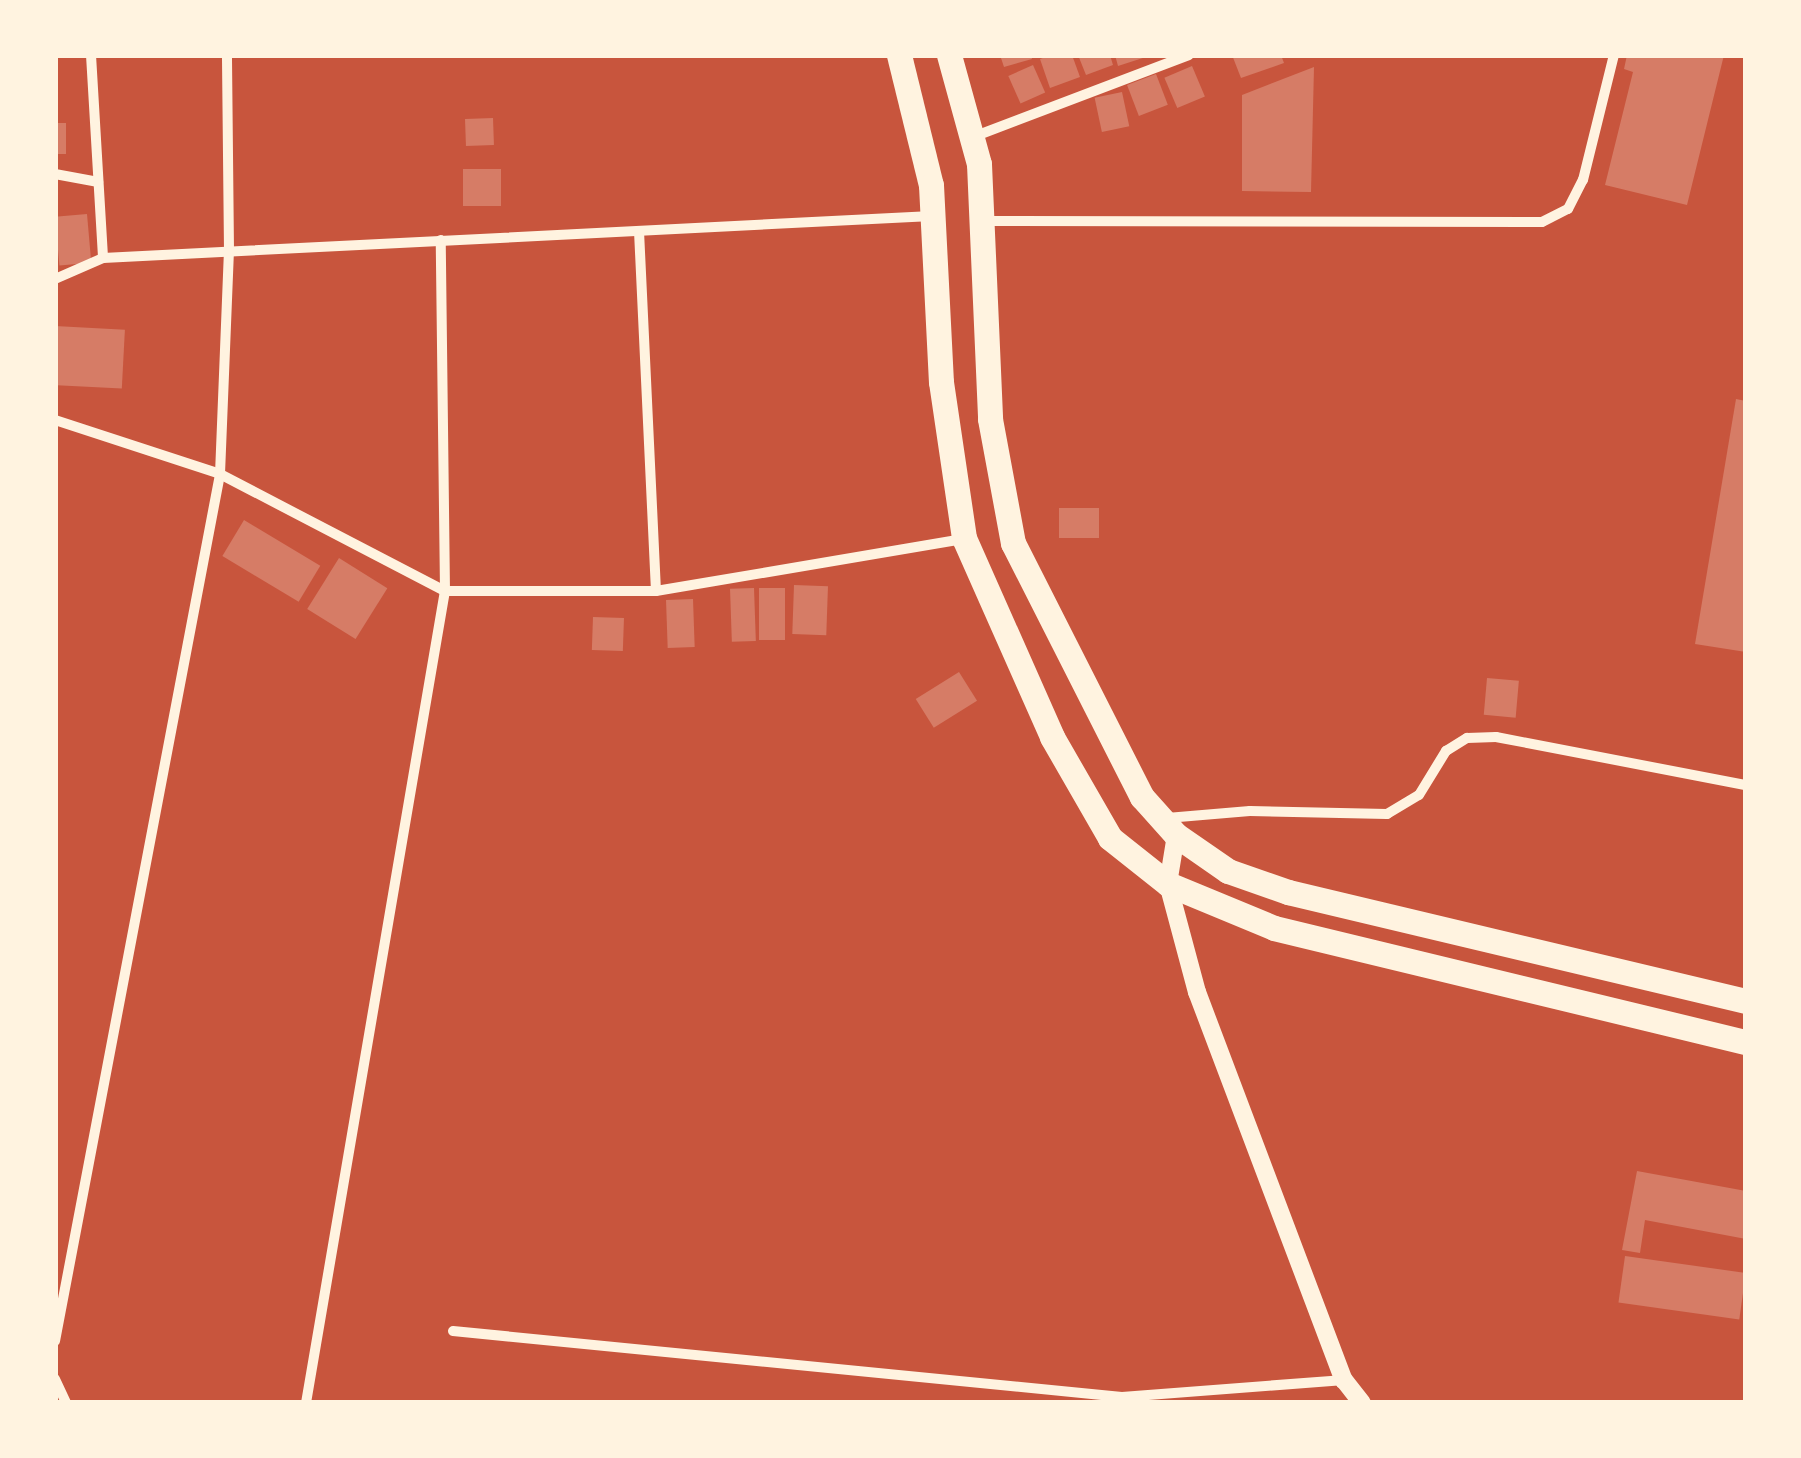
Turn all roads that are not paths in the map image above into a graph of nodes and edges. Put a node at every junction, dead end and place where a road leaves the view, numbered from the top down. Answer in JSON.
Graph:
{"nodes":[{"id":1,"x":92,"y":55,"type":"edge"},
{"id":2,"x":227,"y":55,"type":"edge"},
{"id":3,"x":899,"y":55,"type":"edge"},
{"id":4,"x":949,"y":55,"type":"edge"},
{"id":5,"x":1189,"y":55,"type":"edge"},
{"id":6,"x":1614,"y":55,"type":"edge"},
{"id":7,"x":972,"y":138,"type":"junction"},
{"id":8,"x":55,"y":174,"type":"edge"},
{"id":9,"x":98,"y":182,"type":"junction"},
{"id":10,"x":933,"y":216,"type":"junction"},
{"id":11,"x":983,"y":221,"type":"junction"},
{"id":12,"x":639,"y":231,"type":"junction"},
{"id":13,"x":441,"y":240,"type":"junction"},
{"id":14,"x":229,"y":250,"type":"junction"},
{"id":15,"x":102,"y":258,"type":"junction"},
{"id":16,"x":55,"y":279,"type":"edge"},
{"id":17,"x":55,"y":420,"type":"edge"},
{"id":18,"x":220,"y":474,"type":"junction"},
{"id":19,"x":964,"y":538,"type":"junction"},
{"id":20,"x":445,"y":591,"type":"junction"},
{"id":21,"x":656,"y":592,"type":"junction"},
{"id":22,"x":1746,"y":785,"type":"edge"},
{"id":23,"x":1169,"y":827,"type":"junction"},
{"id":24,"x":1168,"y":884,"type":"junction"},
{"id":25,"x":1746,"y":1001,"type":"edge"},
{"id":26,"x":1746,"y":1042,"type":"edge"},
{"id":27,"x":453,"y":1331,"type":"dead end"},
{"id":28,"x":55,"y":1342,"type":"edge"},
{"id":29,"x":55,"y":1378,"type":"edge"},
{"id":30,"x":1344,"y":1380,"type":"junction"},
{"id":31,"x":66,"y":1403,"type":"edge"},
{"id":32,"x":306,"y":1403,"type":"edge"},
{"id":33,"x":1362,"y":1403,"type":"edge"}],
"edges":[{"from":1,"to":9,"type":"street"},
{"from":2,"to":14,"type":"street"},
{"from":3,"to":10,"type":"main road"},
{"from":4,"to":7,"type":"main road"},
{"from":5,"to":7,"type":"street"},
{"from":6,"to":11,"type":"street"},
{"from":7,"to":11,"type":"main road"},
{"from":8,"to":9,"type":"street"},
{"from":9,"to":15,"type":"street"},
{"from":10,"to":12,"type":"street"},
{"from":10,"to":19,"type":"main road"},
{"from":11,"to":23,"type":"main road"},
{"from":12,"to":13,"type":"street"},
{"from":12,"to":21,"type":"street"},
{"from":13,"to":14,"type":"street"},
{"from":13,"to":20,"type":"street"},
{"from":14,"to":15,"type":"street"},
{"from":14,"to":18,"type":"street"},
{"from":15,"to":16,"type":"street"},
{"from":17,"to":18,"type":"street"},
{"from":18,"to":20,"type":"street"},
{"from":18,"to":28,"type":"street"},
{"from":19,"to":21,"type":"street"},
{"from":19,"to":24,"type":"main road"},
{"from":20,"to":21,"type":"street"},
{"from":20,"to":32,"type":"street"},
{"from":22,"to":23,"type":"street"},
{"from":23,"to":24,"type":"street"},
{"from":23,"to":25,"type":"main road"},
{"from":24,"to":26,"type":"main road"},
{"from":24,"to":30,"type":"street"},
{"from":27,"to":30,"type":"street"},
{"from":29,"to":31,"type":"street"},
{"from":30,"to":33,"type":"street"}]}
